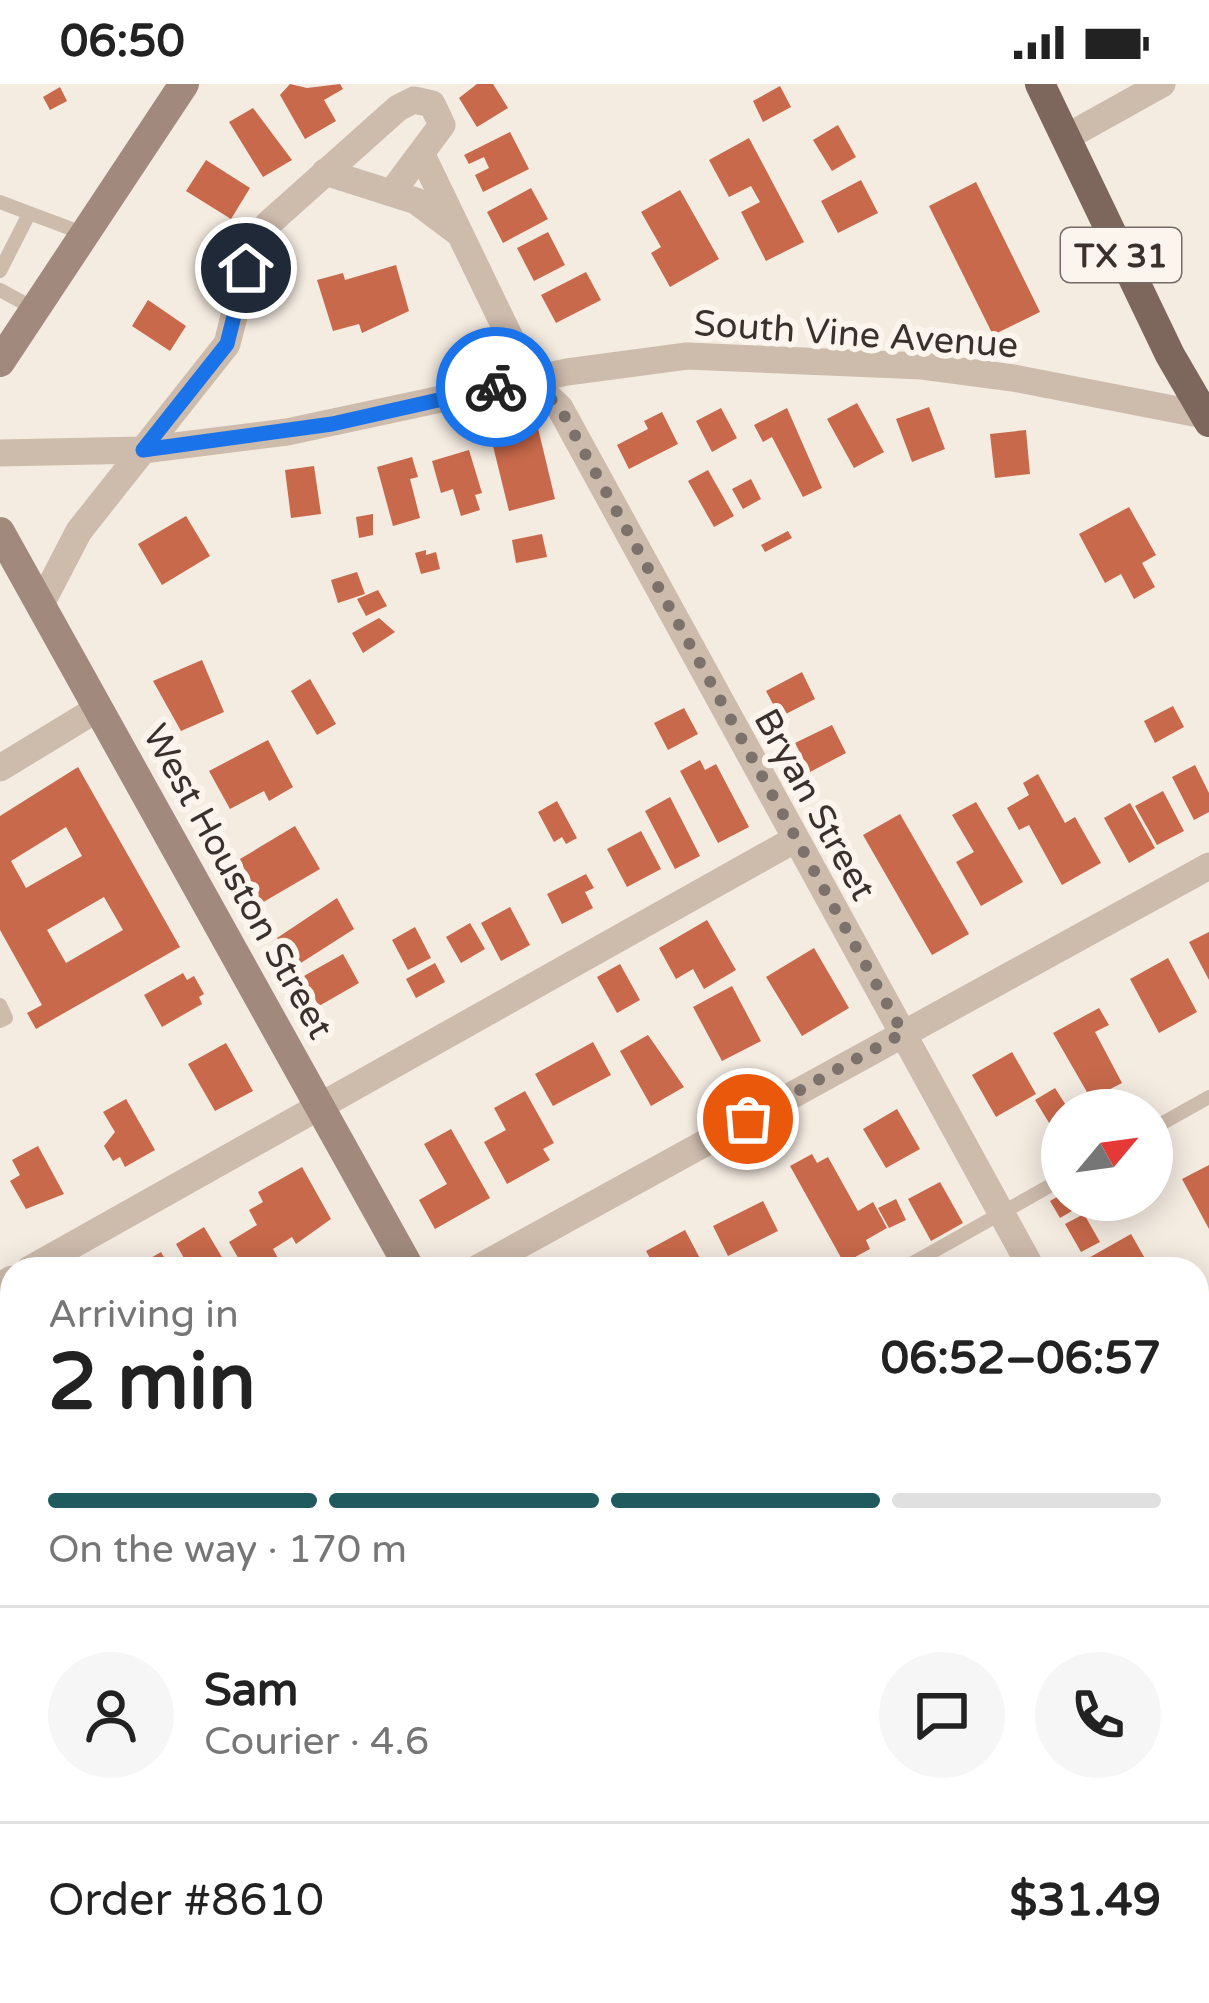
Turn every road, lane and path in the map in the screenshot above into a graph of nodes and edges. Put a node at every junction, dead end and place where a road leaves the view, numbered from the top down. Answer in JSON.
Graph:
{"nodes":[{"id":1,"x":184,"y":84,"type":"edge"},
{"id":2,"x":1040,"y":84,"type":"edge"},
{"id":3,"x":1162,"y":84,"type":"edge"},
{"id":4,"x":1130,"y":93,"type":"edge"},
{"id":5,"x":1065,"y":138,"type":"junction"},
{"id":6,"x":424,"y":157,"type":"junction"},
{"id":7,"x":325,"y":172,"type":"junction"},
{"id":8,"x":392,"y":192,"type":"junction"},
{"id":9,"x":0,"y":202,"type":"edge"},
{"id":10,"x":29,"y":214,"type":"junction"},
{"id":11,"x":86,"y":234,"type":"junction"},
{"id":12,"x":463,"y":238,"type":"junction"},
{"id":13,"x":0,"y":271,"type":"edge"},
{"id":14,"x":0,"y":290,"type":"edge"},
{"id":15,"x":35,"y":309,"type":"junction"},
{"id":16,"x":0,"y":362,"type":"edge"},
{"id":17,"x":530,"y":379,"type":"junction"},
{"id":18,"x":1208,"y":418,"type":"edge"},
{"id":19,"x":143,"y":450,"type":"junction"},
{"id":20,"x":0,"y":453,"type":"edge"},
{"id":21,"x":0,"y":532,"type":"edge"},
{"id":22,"x":40,"y":606,"type":"junction"},
{"id":23,"x":97,"y":709,"type":"junction"},
{"id":24,"x":0,"y":768,"type":"edge"},
{"id":25,"x":794,"y":841,"type":"junction"},
{"id":26,"x":1209,"y":866,"type":"edge"},
{"id":27,"x":0,"y":1005,"type":"edge"},
{"id":28,"x":0,"y":1021,"type":"edge"},
{"id":29,"x":903,"y":1033,"type":"junction"},
{"id":30,"x":1209,"y":1097,"type":"edge"},
{"id":31,"x":320,"y":1104,"type":"junction"},
{"id":32,"x":1173,"y":1117,"type":"edge"},
{"id":33,"x":1041,"y":1191,"type":"edge"},
{"id":34,"x":1001,"y":1213,"type":"junction"},
{"id":35,"x":80,"y":1257,"type":"edge"},
{"id":36,"x":403,"y":1257,"type":"edge"},
{"id":37,"x":498,"y":1257,"type":"edge"},
{"id":38,"x":923,"y":1257,"type":"edge"},
{"id":39,"x":1025,"y":1257,"type":"edge"}],
"edges":[{"from":1,"to":11,"type":"street"},
{"from":2,"to":5,"type":"main road","number":"TX 31"},
{"from":3,"to":4,"type":"street"},
{"from":4,"to":5,"type":"street"},
{"from":5,"to":18,"type":"main road","number":"TX 31"},
{"from":6,"to":7,"type":"street"},
{"from":6,"to":8,"type":"street"},
{"from":6,"to":12,"type":"street","name":"Bryan Street"},
{"from":7,"to":8,"type":"street"},
{"from":7,"to":19,"type":"street"},
{"from":8,"to":12,"type":"street"},
{"from":9,"to":10,"type":"lane"},
{"from":10,"to":11,"type":"lane"},
{"from":10,"to":13,"type":"lane"},
{"from":11,"to":15,"type":"street"},
{"from":12,"to":17,"type":"street","name":"Bryan Street"},
{"from":14,"to":15,"type":"lane"},
{"from":15,"to":16,"type":"street"},
{"from":17,"to":18,"type":"street","name":"South Vine Avenue"},
{"from":17,"to":19,"type":"street","name":"South Vine Avenue"},
{"from":17,"to":25,"type":"street","name":"Bryan Street"},
{"from":19,"to":20,"type":"street","name":"South Vine Avenue"},
{"from":19,"to":22,"type":"street"},
{"from":21,"to":22,"type":"street","name":"West Houston Street"},
{"from":22,"to":23,"type":"street","name":"West Houston Street"},
{"from":23,"to":24,"type":"street"},
{"from":23,"to":31,"type":"street","name":"West Houston Street"},
{"from":25,"to":29,"type":"street","name":"Bryan Street"},
{"from":25,"to":31,"type":"street"},
{"from":26,"to":29,"type":"street"},
{"from":27,"to":28,"type":"lane"},
{"from":29,"to":34,"type":"street","name":"Bryan Street"},
{"from":29,"to":37,"type":"street"},
{"from":30,"to":32,"type":"lane"},
{"from":31,"to":35,"type":"street"},
{"from":31,"to":36,"type":"street","name":"West Houston Street"},
{"from":33,"to":34,"type":"lane"},
{"from":34,"to":38,"type":"lane"},
{"from":34,"to":39,"type":"street","name":"Bryan Street"}]}
